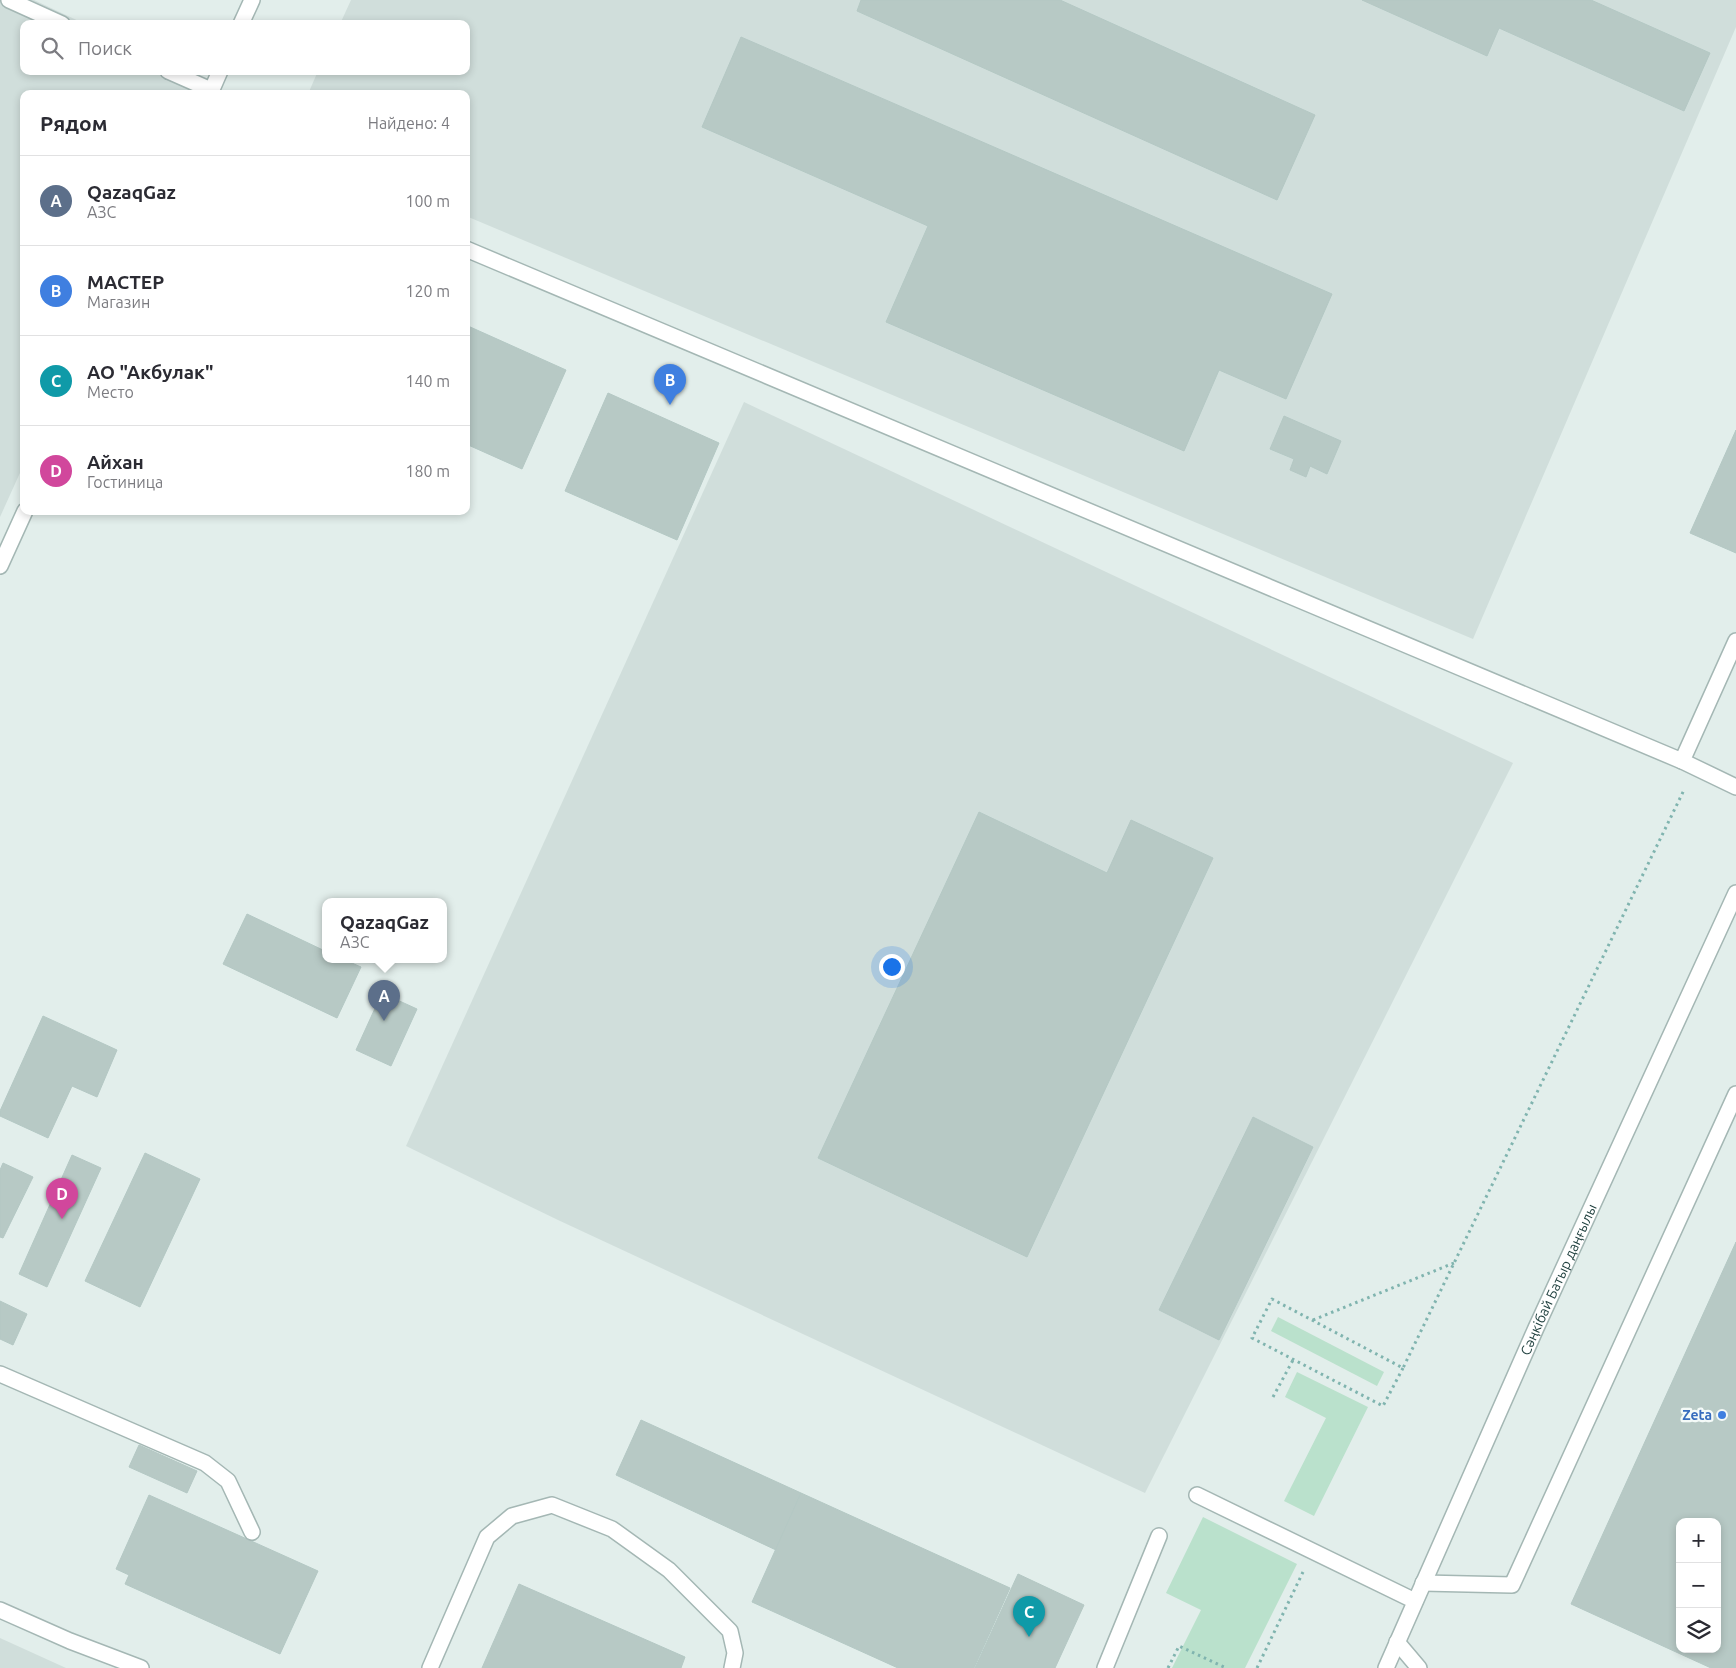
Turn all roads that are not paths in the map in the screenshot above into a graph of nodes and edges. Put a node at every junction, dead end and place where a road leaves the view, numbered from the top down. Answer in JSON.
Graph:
{"nodes":[{"id":1,"x":9,"y":0,"type":"edge"},
{"id":2,"x":252,"y":0,"type":"edge"},
{"id":3,"x":53,"y":20,"type":"edge"},
{"id":4,"x":243,"y":20,"type":"edge"},
{"id":5,"x":176,"y":75,"type":"edge"},
{"id":6,"x":218,"y":75,"type":"edge"},
{"id":7,"x":206,"y":90,"type":"edge"},
{"id":8,"x":211,"y":90,"type":"edge"},
{"id":9,"x":470,"y":251,"type":"edge"},
{"id":10,"x":23,"y":515,"type":"edge"},
{"id":11,"x":0,"y":566,"type":"edge"},
{"id":12,"x":1736,"y":641,"type":"edge"},
{"id":13,"x":1689,"y":764,"type":"junction"},
{"id":14,"x":1736,"y":787,"type":"edge"},
{"id":15,"x":1734,"y":904,"type":"edge"},
{"id":16,"x":1736,"y":1094,"type":"edge"},
{"id":17,"x":0,"y":1374,"type":"edge"},
{"id":18,"x":1197,"y":1495,"type":"dead end"},
{"id":19,"x":252,"y":1532,"type":"dead end"},
{"id":20,"x":1159,"y":1536,"type":"dead end"},
{"id":21,"x":1423,"y":1583,"type":"junction"},
{"id":22,"x":1415,"y":1601,"type":"junction"},
{"id":23,"x":0,"y":1610,"type":"edge"},
{"id":24,"x":1397,"y":1642,"type":"junction"},
{"id":25,"x":141,"y":1668,"type":"edge"},
{"id":26,"x":430,"y":1668,"type":"edge"},
{"id":27,"x":732,"y":1668,"type":"edge"},
{"id":28,"x":1105,"y":1668,"type":"edge"},
{"id":29,"x":1386,"y":1668,"type":"edge"},
{"id":30,"x":1419,"y":1668,"type":"edge"}],
"edges":[{"from":1,"to":3,"type":"street"},
{"from":2,"to":4,"type":"street"},
{"from":5,"to":7,"type":"street"},
{"from":6,"to":8,"type":"street"},
{"from":9,"to":13,"type":"street"},
{"from":10,"to":11,"type":"street"},
{"from":12,"to":13,"type":"street"},
{"from":13,"to":14,"type":"street"},
{"from":15,"to":21,"type":"street","name":"Сәңкібай Батыр даңғылы"},
{"from":16,"to":21,"type":"street"},
{"from":17,"to":19,"type":"street"},
{"from":18,"to":22,"type":"street"},
{"from":20,"to":28,"type":"street"},
{"from":21,"to":22,"type":"street","name":"Сәңкібай Батыр даңғылы"},
{"from":22,"to":24,"type":"street","name":"Сәңкібай Батыр даңғылы"},
{"from":23,"to":25,"type":"street"},
{"from":24,"to":29,"type":"street","name":"Сәңкібай Батыр даңғылы"},
{"from":24,"to":30,"type":"street"},
{"from":26,"to":27,"type":"street"}]}
